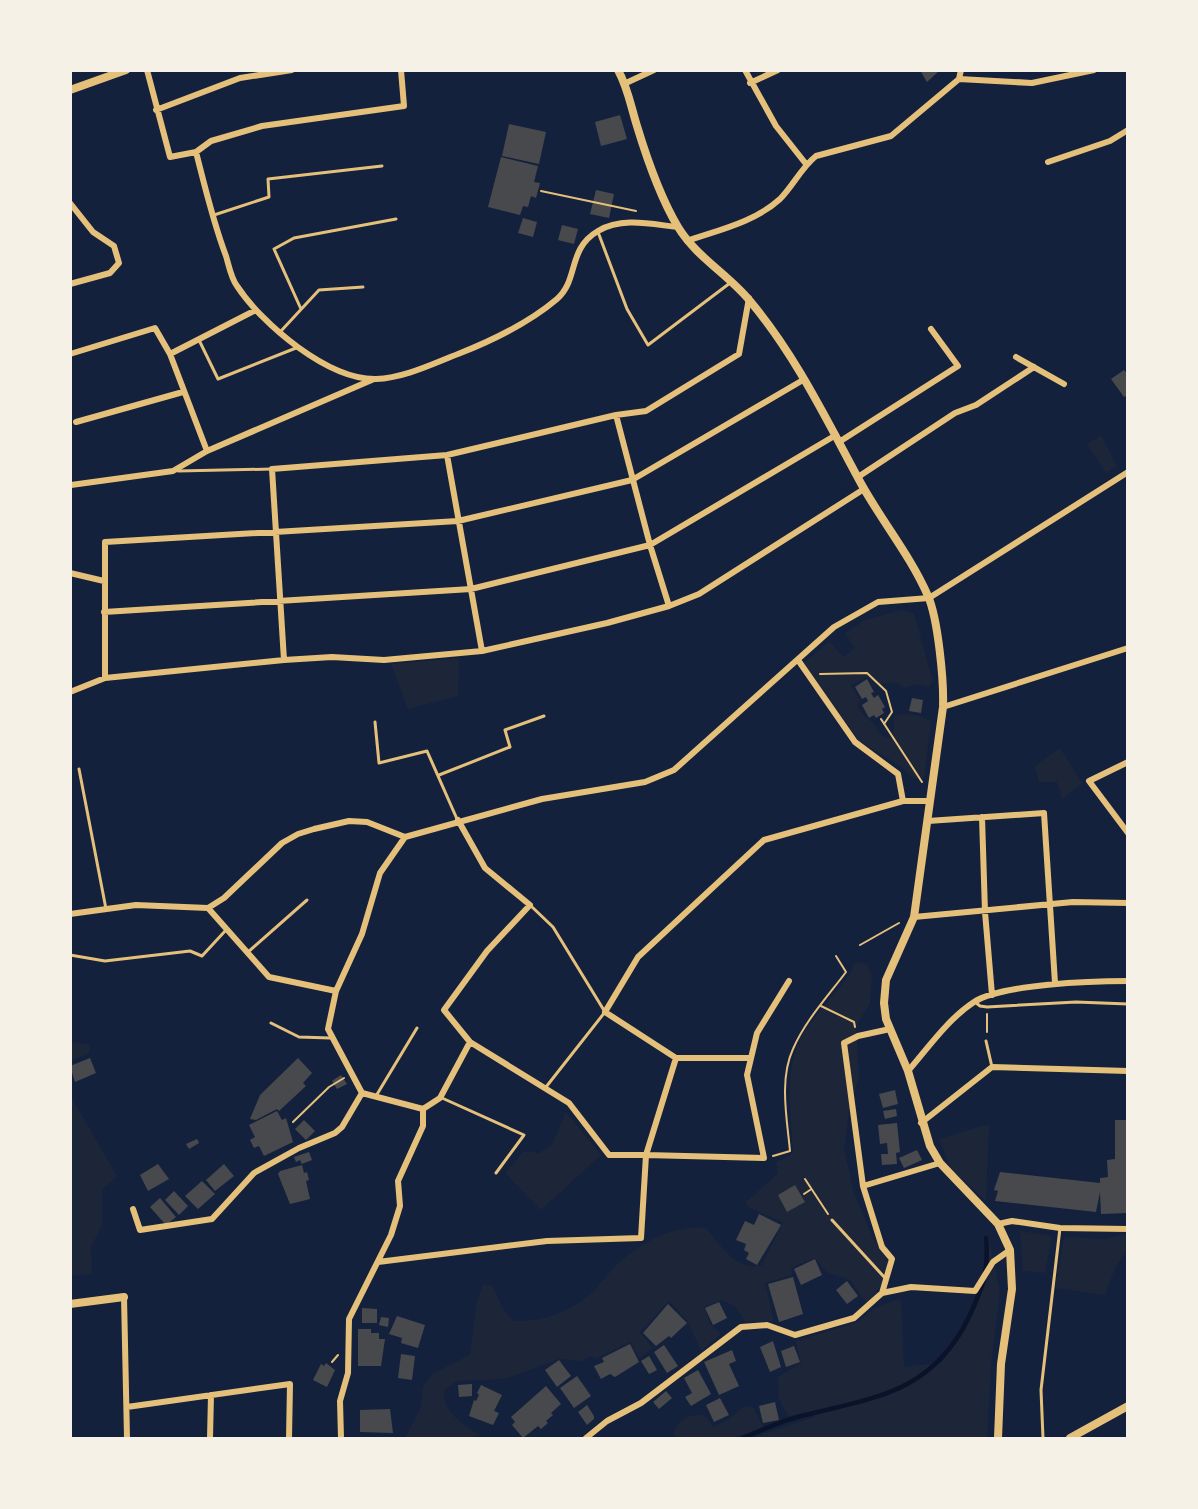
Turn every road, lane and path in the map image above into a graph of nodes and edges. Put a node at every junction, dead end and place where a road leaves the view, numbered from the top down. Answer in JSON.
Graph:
{"nodes":[{"id":1,"x":147,"y":70,"type":"edge"},
{"id":2,"x":292,"y":70,"type":"edge"},
{"id":3,"x":401,"y":70,"type":"edge"},
{"id":4,"x":618,"y":70,"type":"edge"},
{"id":5,"x":654,"y":70,"type":"edge"},
{"id":6,"x":745,"y":70,"type":"edge"},
{"id":7,"x":778,"y":70,"type":"edge"},
{"id":8,"x":961,"y":70,"type":"edge"},
{"id":9,"x":1094,"y":70,"type":"edge"},
{"id":10,"x":123,"y":71,"type":"edge"},
{"id":11,"x":959,"y":79,"type":"junction"},
{"id":12,"x":626,"y":83,"type":"junction"},
{"id":13,"x":750,"y":83,"type":"junction"},
{"id":14,"x":70,"y":90,"type":"edge"},
{"id":15,"x":156,"y":110,"type":"junction"},
{"id":16,"x":1128,"y":130,"type":"edge"},
{"id":17,"x":196,"y":152,"type":"junction"},
{"id":18,"x":1048,"y":162,"type":"dead end"},
{"id":19,"x":806,"y":164,"type":"junction"},
{"id":20,"x":382,"y":166,"type":"dead end"},
{"id":21,"x":541,"y":191,"type":"dead end"},
{"id":22,"x":70,"y":203,"type":"edge"},
{"id":23,"x":647,"y":213,"type":"dead end"},
{"id":24,"x":211,"y":216,"type":"junction"},
{"id":25,"x":396,"y":219,"type":"dead end"},
{"id":26,"x":677,"y":226,"type":"junction"},
{"id":27,"x":597,"y":231,"type":"junction"},
{"id":28,"x":687,"y":241,"type":"junction"},
{"id":29,"x":730,"y":283,"type":"junction"},
{"id":30,"x":70,"y":284,"type":"edge"},
{"id":31,"x":363,"y":287,"type":"dead end"},
{"id":32,"x":748,"y":298,"type":"junction"},
{"id":33,"x":301,"y":309,"type":"junction"},
{"id":34,"x":256,"y":310,"type":"junction"},
{"id":35,"x":932,"y":329,"type":"dead end"},
{"id":36,"x":280,"y":331,"type":"junction"},
{"id":37,"x":200,"y":340,"type":"junction"},
{"id":38,"x":298,"y":347,"type":"junction"},
{"id":39,"x":70,"y":354,"type":"edge"},
{"id":40,"x":170,"y":354,"type":"junction"},
{"id":41,"x":1016,"y":357,"type":"dead end"},
{"id":42,"x":1035,"y":367,"type":"junction"},
{"id":43,"x":374,"y":379,"type":"junction"},
{"id":44,"x":803,"y":380,"type":"junction"},
{"id":45,"x":1064,"y":384,"type":"dead end"},
{"id":46,"x":183,"y":392,"type":"junction"},
{"id":47,"x":616,"y":415,"type":"junction"},
{"id":48,"x":76,"y":422,"type":"dead end"},
{"id":49,"x":837,"y":439,"type":"junction"},
{"id":50,"x":207,"y":451,"type":"junction"},
{"id":51,"x":447,"y":455,"type":"junction"},
{"id":52,"x":272,"y":469,"type":"junction"},
{"id":53,"x":173,"y":471,"type":"junction"},
{"id":54,"x":1128,"y":472,"type":"edge"},
{"id":55,"x":858,"y":477,"type":"junction"},
{"id":56,"x":632,"y":480,"type":"junction"},
{"id":57,"x":71,"y":485,"type":"edge"},
{"id":58,"x":864,"y":489,"type":"junction"},
{"id":59,"x":458,"y":521,"type":"junction"},
{"id":60,"x":276,"y":533,"type":"junction"},
{"id":61,"x":650,"y":545,"type":"junction"},
{"id":62,"x":70,"y":573,"type":"edge"},
{"id":63,"x":105,"y":581,"type":"junction"},
{"id":64,"x":471,"y":589,"type":"junction"},
{"id":65,"x":929,"y":598,"type":"junction"},
{"id":66,"x":281,"y":599,"type":"junction"},
{"id":67,"x":669,"y":606,"type":"junction"},
{"id":68,"x":104,"y":612,"type":"junction"},
{"id":69,"x":1128,"y":648,"type":"edge"},
{"id":70,"x":482,"y":651,"type":"junction"},
{"id":71,"x":284,"y":660,"type":"junction"},
{"id":72,"x":798,"y":660,"type":"junction"},
{"id":73,"x":808,"y":675,"type":"junction"},
{"id":74,"x":105,"y":678,"type":"junction"},
{"id":75,"x":70,"y":692,"type":"edge"},
{"id":76,"x":943,"y":707,"type":"junction"},
{"id":77,"x":544,"y":716,"type":"dead end"},
{"id":78,"x":881,"y":719,"type":"dead end"},
{"id":79,"x":375,"y":722,"type":"dead end"},
{"id":80,"x":884,"y":724,"type":"junction"},
{"id":81,"x":1128,"y":762,"type":"edge"},
{"id":82,"x":80,"y":769,"type":"dead end"},
{"id":83,"x":438,"y":775,"type":"junction"},
{"id":84,"x":919,"y":779,"type":"dead end"},
{"id":85,"x":903,"y":801,"type":"junction"},
{"id":86,"x":930,"y":801,"type":"junction"},
{"id":87,"x":982,"y":817,"type":"junction"},
{"id":88,"x":458,"y":820,"type":"junction"},
{"id":89,"x":928,"y":821,"type":"junction"},
{"id":90,"x":1128,"y":833,"type":"edge"},
{"id":91,"x":405,"y":837,"type":"junction"},
{"id":92,"x":307,"y":900,"type":"dead end"},
{"id":93,"x":1128,"y":903,"type":"edge"},
{"id":94,"x":1052,"y":904,"type":"junction"},
{"id":95,"x":530,"y":905,"type":"junction"},
{"id":96,"x":208,"y":908,"type":"junction"},
{"id":97,"x":106,"y":911,"type":"junction"},
{"id":98,"x":985,"y":912,"type":"junction"},
{"id":99,"x":70,"y":914,"type":"edge"},
{"id":100,"x":914,"y":917,"type":"junction"},
{"id":101,"x":902,"y":921,"type":"dead end"},
{"id":102,"x":226,"y":930,"type":"junction"},
{"id":103,"x":860,"y":945,"type":"dead end"},
{"id":104,"x":248,"y":952,"type":"junction"},
{"id":105,"x":70,"y":955,"type":"edge"},
{"id":106,"x":836,"y":956,"type":"dead end"},
{"id":107,"x":789,"y":981,"type":"dead end"},
{"id":108,"x":1128,"y":981,"type":"edge"},
{"id":109,"x":1055,"y":983,"type":"junction"},
{"id":110,"x":336,"y":991,"type":"junction"},
{"id":111,"x":992,"y":995,"type":"junction"},
{"id":112,"x":975,"y":1001,"type":"junction"},
{"id":113,"x":1128,"y":1004,"type":"edge"},
{"id":114,"x":821,"y":1006,"type":"junction"},
{"id":115,"x":987,"y":1007,"type":"junction"},
{"id":116,"x":605,"y":1012,"type":"junction"},
{"id":117,"x":271,"y":1023,"type":"dead end"},
{"id":118,"x":417,"y":1028,"type":"dead end"},
{"id":119,"x":890,"y":1029,"type":"junction"},
{"id":120,"x":858,"y":1036,"type":"junction"},
{"id":121,"x":330,"y":1038,"type":"junction"},
{"id":122,"x":986,"y":1041,"type":"joint"},
{"id":123,"x":470,"y":1042,"type":"junction"},
{"id":124,"x":676,"y":1058,"type":"junction"},
{"id":125,"x":751,"y":1058,"type":"junction"},
{"id":126,"x":992,"y":1067,"type":"junction"},
{"id":127,"x":908,"y":1071,"type":"junction"},
{"id":128,"x":1128,"y":1071,"type":"edge"},
{"id":129,"x":351,"y":1073,"type":"junction"},
{"id":130,"x":546,"y":1087,"type":"junction"},
{"id":131,"x":362,"y":1093,"type":"junction"},
{"id":132,"x":376,"y":1096,"type":"junction"},
{"id":133,"x":440,"y":1098,"type":"junction"},
{"id":134,"x":423,"y":1108,"type":"junction"},
{"id":135,"x":293,"y":1122,"type":"dead end"},
{"id":136,"x":921,"y":1123,"type":"junction"},
{"id":137,"x":646,"y":1155,"type":"junction"},
{"id":138,"x":764,"y":1158,"type":"junction"},
{"id":139,"x":940,"y":1163,"type":"junction"},
{"id":140,"x":496,"y":1173,"type":"dead end"},
{"id":141,"x":805,"y":1179,"type":"dead end"},
{"id":142,"x":863,"y":1186,"type":"junction"},
{"id":143,"x":810,"y":1190,"type":"junction"},
{"id":144,"x":804,"y":1194,"type":"dead end"},
{"id":145,"x":134,"y":1209,"type":"dead end"},
{"id":146,"x":832,"y":1220,"type":"joint"},
{"id":147,"x":998,"y":1224,"type":"junction"},
{"id":148,"x":1060,"y":1228,"type":"junction"},
{"id":149,"x":1128,"y":1229,"type":"edge"},
{"id":150,"x":1010,"y":1250,"type":"junction"},
{"id":151,"x":378,"y":1262,"type":"junction"},
{"id":152,"x":886,"y":1279,"type":"junction"},
{"id":153,"x":882,"y":1293,"type":"junction"},
{"id":154,"x":124,"y":1297,"type":"joint"},
{"id":155,"x":70,"y":1304,"type":"edge"},
{"id":156,"x":338,"y":1356,"type":"dead end"},
{"id":157,"x":332,"y":1362,"type":"dead end"},
{"id":158,"x":211,"y":1395,"type":"junction"},
{"id":159,"x":1128,"y":1406,"type":"edge"},
{"id":160,"x":127,"y":1407,"type":"junction"},
{"id":161,"x":127,"y":1438,"type":"edge"},
{"id":162,"x":210,"y":1438,"type":"edge"},
{"id":163,"x":289,"y":1438,"type":"edge"},
{"id":164,"x":341,"y":1438,"type":"edge"},
{"id":165,"x":586,"y":1438,"type":"edge"},
{"id":166,"x":998,"y":1438,"type":"edge"},
{"id":167,"x":1043,"y":1438,"type":"edge"},
{"id":168,"x":1070,"y":1438,"type":"edge"}],
"edges":[{"from":1,"to":15,"type":"street"},
{"from":2,"to":15,"type":"street"},
{"from":3,"to":17,"type":"street"},
{"from":4,"to":12,"type":"street"},
{"from":5,"to":12,"type":"street"},
{"from":6,"to":13,"type":"street"},
{"from":7,"to":13,"type":"street"},
{"from":8,"to":11,"type":"street"},
{"from":9,"to":11,"type":"street"},
{"from":10,"to":14,"type":"street"},
{"from":11,"to":19,"type":"street"},
{"from":12,"to":26,"type":"street"},
{"from":13,"to":19,"type":"street"},
{"from":15,"to":17,"type":"street"},
{"from":16,"to":18,"type":"street"},
{"from":17,"to":24,"type":"street"},
{"from":19,"to":28,"type":"street"},
{"from":20,"to":24,"type":"lane"},
{"from":21,"to":23,"type":"path"},
{"from":22,"to":30,"type":"street"},
{"from":24,"to":34,"type":"street"},
{"from":25,"to":33,"type":"lane"},
{"from":26,"to":27,"type":"street"},
{"from":26,"to":28,"type":"street"},
{"from":27,"to":29,"type":"lane"},
{"from":27,"to":43,"type":"street"},
{"from":28,"to":29,"type":"street"},
{"from":29,"to":32,"type":"street"},
{"from":31,"to":33,"type":"lane"},
{"from":32,"to":44,"type":"street"},
{"from":32,"to":47,"type":"street"},
{"from":33,"to":36,"type":"lane"},
{"from":34,"to":36,"type":"street"},
{"from":34,"to":37,"type":"street"},
{"from":35,"to":49,"type":"street"},
{"from":36,"to":38,"type":"street"},
{"from":37,"to":38,"type":"lane"},
{"from":37,"to":40,"type":"street"},
{"from":38,"to":43,"type":"street"},
{"from":39,"to":40,"type":"street"},
{"from":40,"to":46,"type":"street"},
{"from":41,"to":42,"type":"street"},
{"from":42,"to":45,"type":"street"},
{"from":42,"to":55,"type":"street"},
{"from":43,"to":50,"type":"street"},
{"from":44,"to":49,"type":"street"},
{"from":44,"to":56,"type":"street"},
{"from":46,"to":48,"type":"street"},
{"from":46,"to":50,"type":"street"},
{"from":47,"to":51,"type":"street"},
{"from":47,"to":56,"type":"street"},
{"from":49,"to":55,"type":"street"},
{"from":49,"to":61,"type":"street"},
{"from":50,"to":53,"type":"street"},
{"from":51,"to":52,"type":"street"},
{"from":51,"to":59,"type":"street"},
{"from":52,"to":53,"type":"lane"},
{"from":52,"to":60,"type":"street"},
{"from":53,"to":57,"type":"street"},
{"from":54,"to":65,"type":"street"},
{"from":55,"to":58,"type":"street"},
{"from":56,"to":59,"type":"street"},
{"from":56,"to":61,"type":"street"},
{"from":58,"to":65,"type":"street"},
{"from":58,"to":67,"type":"street"},
{"from":59,"to":60,"type":"street"},
{"from":59,"to":64,"type":"street"},
{"from":60,"to":63,"type":"street"},
{"from":60,"to":66,"type":"street"},
{"from":61,"to":64,"type":"street"},
{"from":61,"to":67,"type":"street"},
{"from":62,"to":63,"type":"street"},
{"from":63,"to":68,"type":"street"},
{"from":64,"to":66,"type":"street"},
{"from":64,"to":70,"type":"street"},
{"from":65,"to":72,"type":"street"},
{"from":65,"to":76,"type":"street"},
{"from":66,"to":68,"type":"street"},
{"from":66,"to":71,"type":"street"},
{"from":67,"to":70,"type":"street"},
{"from":68,"to":74,"type":"street"},
{"from":69,"to":76,"type":"street"},
{"from":70,"to":71,"type":"street"},
{"from":71,"to":74,"type":"street"},
{"from":72,"to":73,"type":"street"},
{"from":72,"to":88,"type":"street"},
{"from":73,"to":80,"type":"path"},
{"from":73,"to":85,"type":"street"},
{"from":74,"to":75,"type":"street"},
{"from":76,"to":86,"type":"street"},
{"from":77,"to":83,"type":"lane"},
{"from":78,"to":80,"type":"path"},
{"from":79,"to":83,"type":"lane"},
{"from":80,"to":84,"type":"path"},
{"from":81,"to":90,"type":"street"},
{"from":82,"to":97,"type":"lane"},
{"from":83,"to":88,"type":"lane"},
{"from":85,"to":86,"type":"street"},
{"from":85,"to":116,"type":"street"},
{"from":86,"to":89,"type":"street"},
{"from":87,"to":89,"type":"street"},
{"from":87,"to":94,"type":"street"},
{"from":87,"to":98,"type":"street"},
{"from":88,"to":91,"type":"street"},
{"from":88,"to":95,"type":"street"},
{"from":89,"to":100,"type":"street"},
{"from":91,"to":96,"type":"street"},
{"from":91,"to":110,"type":"street"},
{"from":92,"to":104,"type":"lane"},
{"from":93,"to":94,"type":"street"},
{"from":94,"to":98,"type":"street"},
{"from":94,"to":109,"type":"street"},
{"from":95,"to":116,"type":"lane"},
{"from":95,"to":123,"type":"street"},
{"from":96,"to":97,"type":"street"},
{"from":96,"to":102,"type":"street"},
{"from":97,"to":99,"type":"street"},
{"from":98,"to":100,"type":"street"},
{"from":98,"to":111,"type":"street"},
{"from":100,"to":119,"type":"street"},
{"from":101,"to":103,"type":"path"},
{"from":102,"to":104,"type":"street"},
{"from":102,"to":105,"type":"lane"},
{"from":104,"to":110,"type":"street"},
{"from":106,"to":114,"type":"path"},
{"from":107,"to":125,"type":"street"},
{"from":108,"to":109,"type":"street"},
{"from":109,"to":111,"type":"street"},
{"from":110,"to":121,"type":"street"},
{"from":111,"to":112,"type":"street"},
{"from":112,"to":115,"type":"lane"},
{"from":112,"to":127,"type":"street"},
{"from":113,"to":115,"type":"lane"},
{"from":114,"to":120,"type":"path"},
{"from":114,"to":138,"type":"path"},
{"from":115,"to":122,"type":"path"},
{"from":116,"to":124,"type":"street"},
{"from":116,"to":130,"type":"lane"},
{"from":117,"to":121,"type":"lane"},
{"from":118,"to":132,"type":"lane"},
{"from":119,"to":120,"type":"street"},
{"from":119,"to":127,"type":"street"},
{"from":120,"to":142,"type":"street"},
{"from":121,"to":129,"type":"street"},
{"from":122,"to":126,"type":"lane"},
{"from":123,"to":130,"type":"street"},
{"from":123,"to":133,"type":"street"},
{"from":124,"to":125,"type":"street"},
{"from":124,"to":137,"type":"street"},
{"from":125,"to":138,"type":"street"},
{"from":126,"to":128,"type":"street"},
{"from":126,"to":136,"type":"street"},
{"from":127,"to":136,"type":"street"},
{"from":129,"to":131,"type":"street"},
{"from":129,"to":135,"type":"path"},
{"from":130,"to":137,"type":"street"},
{"from":131,"to":132,"type":"street"},
{"from":131,"to":145,"type":"street"},
{"from":132,"to":134,"type":"street"},
{"from":133,"to":134,"type":"street"},
{"from":133,"to":140,"type":"lane"},
{"from":134,"to":151,"type":"street"},
{"from":136,"to":139,"type":"street"},
{"from":137,"to":138,"type":"street"},
{"from":137,"to":151,"type":"street"},
{"from":139,"to":142,"type":"street"},
{"from":139,"to":147,"type":"street"},
{"from":141,"to":143,"type":"path"},
{"from":142,"to":152,"type":"street"},
{"from":143,"to":144,"type":"path"},
{"from":143,"to":146,"type":"path"},
{"from":146,"to":152,"type":"lane"},
{"from":147,"to":148,"type":"street"},
{"from":147,"to":150,"type":"street"},
{"from":148,"to":149,"type":"street"},
{"from":148,"to":167,"type":"lane"},
{"from":150,"to":153,"type":"street"},
{"from":150,"to":166,"type":"street"},
{"from":151,"to":164,"type":"street"},
{"from":152,"to":153,"type":"lane"},
{"from":153,"to":165,"type":"street"},
{"from":154,"to":155,"type":"street"},
{"from":154,"to":160,"type":"street"},
{"from":156,"to":157,"type":"path"},
{"from":158,"to":160,"type":"street"},
{"from":158,"to":162,"type":"street"},
{"from":158,"to":163,"type":"street"},
{"from":159,"to":168,"type":"street"},
{"from":160,"to":161,"type":"street"}]}
